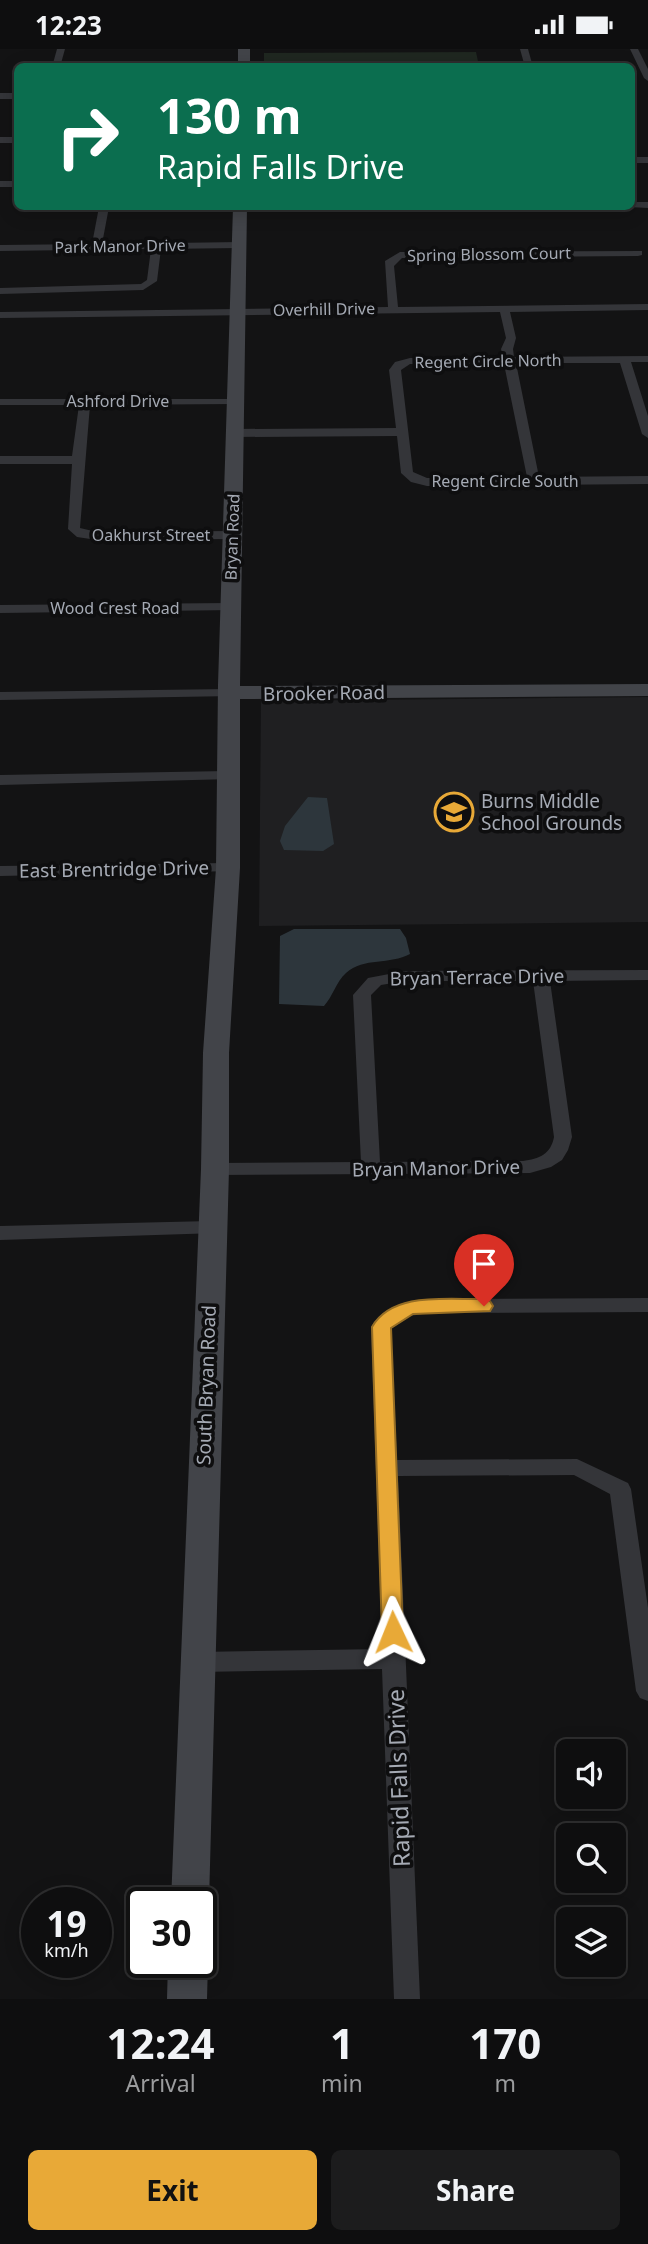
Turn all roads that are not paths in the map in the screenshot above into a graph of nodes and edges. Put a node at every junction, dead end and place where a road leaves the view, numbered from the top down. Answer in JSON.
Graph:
{"nodes":[{"id":1,"x":634,"y":49,"type":"edge"},
{"id":2,"x":648,"y":78,"type":"edge"},
{"id":3,"x":103,"y":210,"type":"edge"},
{"id":4,"x":240,"y":210,"type":"edge"},
{"id":5,"x":240,"y":245,"type":"junction"},
{"id":6,"x":156,"y":246,"type":"junction"},
{"id":7,"x":96,"y":247,"type":"junction"},
{"id":8,"x":0,"y":248,"type":"edge"},
{"id":9,"x":638,"y":253,"type":"dead end"},
{"id":10,"x":0,"y":291,"type":"edge"},
{"id":11,"x":648,"y":307,"type":"edge"},
{"id":12,"x":393,"y":308,"type":"junction"},
{"id":13,"x":504,"y":308,"type":"junction"},
{"id":14,"x":239,"y":310,"type":"junction"},
{"id":15,"x":0,"y":315,"type":"edge"},
{"id":16,"x":624,"y":359,"type":"junction"},
{"id":17,"x":648,"y":359,"type":"edge"},
{"id":18,"x":509,"y":360,"type":"junction"},
{"id":19,"x":235,"y":401,"type":"junction"},
{"id":20,"x":0,"y":402,"type":"edge"},
{"id":21,"x":85,"y":402,"type":"junction"},
{"id":22,"x":401,"y":432,"type":"junction"},
{"id":23,"x":235,"y":433,"type":"junction"},
{"id":24,"x":648,"y":434,"type":"edge"},
{"id":25,"x":0,"y":460,"type":"edge"},
{"id":26,"x":78,"y":460,"type":"junction"},
{"id":27,"x":648,"y":480,"type":"edge"},
{"id":28,"x":534,"y":481,"type":"junction"},
{"id":29,"x":233,"y":535,"type":"junction"},
{"id":30,"x":230,"y":607,"type":"junction"},
{"id":31,"x":0,"y":609,"type":"edge"},
{"id":32,"x":648,"y":690,"type":"edge"},
{"id":33,"x":229,"y":694,"type":"junction"},
{"id":34,"x":0,"y":696,"type":"edge"},
{"id":35,"x":227,"y":776,"type":"junction"},
{"id":36,"x":0,"y":780,"type":"edge"},
{"id":37,"x":228,"y":868,"type":"junction"},
{"id":38,"x":0,"y":870,"type":"edge"},
{"id":39,"x":648,"y":975,"type":"edge"},
{"id":40,"x":541,"y":977,"type":"junction"},
{"id":41,"x":215,"y":1169,"type":"junction"},
{"id":42,"x":371,"y":1169,"type":"junction"},
{"id":43,"x":211,"y":1228,"type":"junction"},
{"id":44,"x":0,"y":1233,"type":"edge"},
{"id":45,"x":648,"y":1304,"type":"edge"},
{"id":46,"x":387,"y":1468,"type":"junction"},
{"id":47,"x":394,"y":1659,"type":"junction"},
{"id":48,"x":198,"y":1662,"type":"junction"},
{"id":49,"x":648,"y":1691,"type":"edge"},
{"id":50,"x":190,"y":1887,"type":"edge"},
{"id":51,"x":188,"y":1978,"type":"edge"},
{"id":52,"x":187,"y":1999,"type":"edge"},
{"id":53,"x":408,"y":1999,"type":"edge"}],
"edges":[{"from":1,"to":2,"type":"street"},
{"from":3,"to":7,"type":"street"},
{"from":4,"to":5,"type":"street","name":"Bryan Road"},
{"from":5,"to":6,"type":"street","name":"Park Manor Drive"},
{"from":5,"to":14,"type":"street","name":"Bryan Road"},
{"from":6,"to":7,"type":"street","name":"Park Manor Drive"},
{"from":6,"to":10,"type":"street"},
{"from":7,"to":8,"type":"street","name":"Park Manor Drive"},
{"from":9,"to":12,"type":"street","name":"Spring Blossom Court"},
{"from":11,"to":13,"type":"street","name":"Overhill Drive"},
{"from":12,"to":13,"type":"street","name":"Overhill Drive"},
{"from":12,"to":14,"type":"street","name":"Overhill Drive"},
{"from":13,"to":18,"type":"street"},
{"from":14,"to":15,"type":"street","name":"Overhill Drive"},
{"from":14,"to":19,"type":"street","name":"Bryan Road"},
{"from":16,"to":17,"type":"street","name":"Regent Circle North"},
{"from":16,"to":18,"type":"street","name":"Regent Circle North"},
{"from":16,"to":24,"type":"street"},
{"from":18,"to":22,"type":"street","name":"Regent Circle North"},
{"from":18,"to":28,"type":"street"},
{"from":19,"to":21,"type":"street","name":"Ashford Drive"},
{"from":19,"to":23,"type":"street","name":"Bryan Road"},
{"from":20,"to":21,"type":"street","name":"Ashford Drive"},
{"from":21,"to":26,"type":"street","name":"Oakhurst Street"},
{"from":22,"to":23,"type":"street"},
{"from":22,"to":28,"type":"street","name":"Regent Circle South"},
{"from":23,"to":29,"type":"street","name":"Bryan Road"},
{"from":25,"to":26,"type":"street"},
{"from":26,"to":29,"type":"street","name":"Oakhurst Street"},
{"from":27,"to":28,"type":"street","name":"Regent Circle South"},
{"from":29,"to":30,"type":"street","name":"Bryan Road"},
{"from":30,"to":31,"type":"street","name":"Wood Crest Road"},
{"from":30,"to":33,"type":"street","name":"Bryan Road"},
{"from":32,"to":33,"type":"street","name":"Brooker Road"},
{"from":33,"to":34,"type":"street","name":"Brooker Road"},
{"from":33,"to":35,"type":"street","name":"Bryan Road"},
{"from":35,"to":36,"type":"street"},
{"from":35,"to":37,"type":"street","name":"Bryan Road"},
{"from":37,"to":38,"type":"street","name":"East Brentridge Drive"},
{"from":37,"to":41,"type":"street","name":"South Bryan Road"},
{"from":39,"to":40,"type":"street","name":"Bryan Terrace Drive"},
{"from":40,"to":42,"type":"street","name":"Bryan Terrace Drive"},
{"from":40,"to":42,"type":"street","name":"Bryan Manor Drive"},
{"from":41,"to":42,"type":"street","name":"Bryan Manor Drive"},
{"from":41,"to":43,"type":"street","name":"South Bryan Road"},
{"from":43,"to":44,"type":"street"},
{"from":43,"to":48,"type":"street","name":"South Bryan Road"},
{"from":45,"to":46,"type":"street","name":"Rapid Falls Drive"},
{"from":46,"to":47,"type":"street","name":"Rapid Falls Drive"},
{"from":46,"to":49,"type":"street"},
{"from":47,"to":48,"type":"street"},
{"from":47,"to":53,"type":"street","name":"Rapid Falls Drive"},
{"from":48,"to":50,"type":"street","name":"South Bryan Road"},
{"from":51,"to":52,"type":"street"}]}
